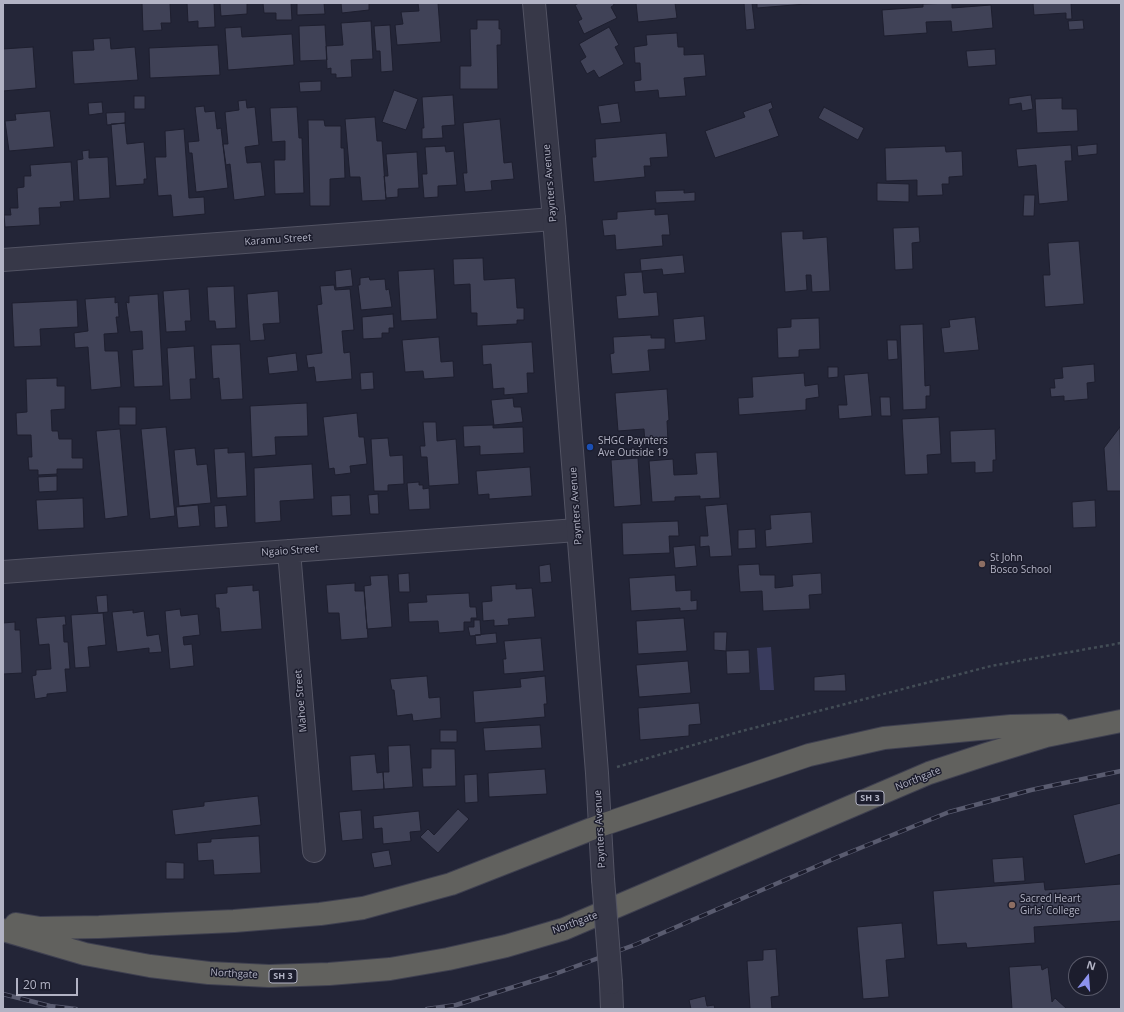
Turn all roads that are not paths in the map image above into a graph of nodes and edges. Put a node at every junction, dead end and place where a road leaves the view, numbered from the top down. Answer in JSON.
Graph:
{"nodes":[{"id":1,"x":534,"y":3,"type":"edge"},
{"id":2,"x":554,"y":219,"type":"junction"},
{"id":3,"x":3,"y":260,"type":"edge"},
{"id":4,"x":578,"y":530,"type":"junction"},
{"id":5,"x":289,"y":551,"type":"junction"},
{"id":6,"x":3,"y":572,"type":"edge"},
{"id":7,"x":1114,"y":722,"type":"edge"},
{"id":8,"x":599,"y":826,"type":"junction"},
{"id":9,"x":314,"y":851,"type":"dead end"},
{"id":10,"x":3,"y":922,"type":"edge"},
{"id":11,"x":3,"y":930,"type":"edge"},
{"id":12,"x":612,"y":1009,"type":"edge"}],
"edges":[{"from":1,"to":2,"type":"street","name":"Paynters Avenue"},
{"from":2,"to":3,"type":"street","name":"Karamu Street"},
{"from":2,"to":4,"type":"street","name":"Paynters Avenue"},
{"from":4,"to":5,"type":"street","name":"Ngaio Street"},
{"from":4,"to":8,"type":"street","name":"Paynters Avenue"},
{"from":5,"to":6,"type":"street","name":"Ngaio Street"},
{"from":5,"to":9,"type":"street","name":"Mahoe Street"},
{"from":7,"to":8,"type":"highway"},
{"from":7,"to":11,"type":"highway","name":"Northgate","number":"SH 3"},
{"from":8,"to":10,"type":"highway"},
{"from":8,"to":12,"type":"street","name":"Paynters Avenue","bridge":true}]}
